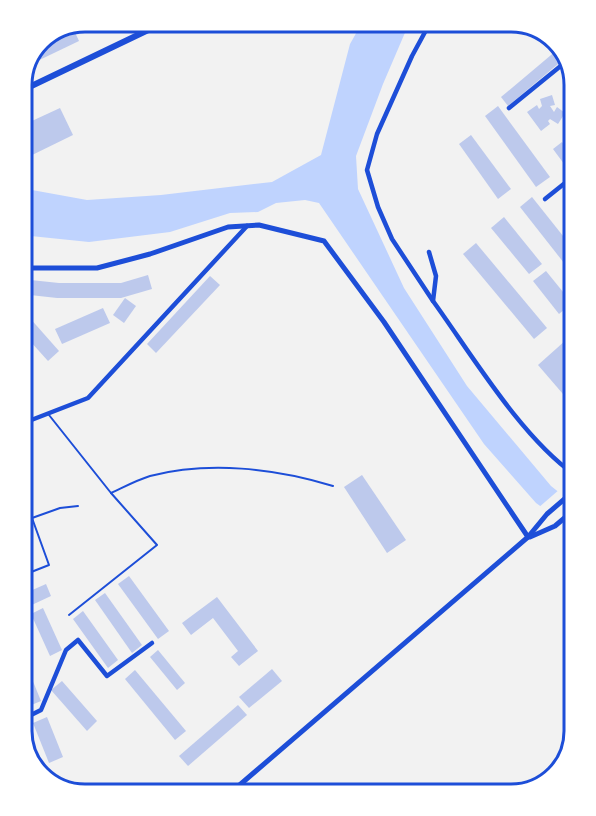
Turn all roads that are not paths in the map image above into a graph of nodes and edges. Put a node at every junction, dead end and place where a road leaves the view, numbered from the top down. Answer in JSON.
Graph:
{"nodes":[{"id":1,"x":143,"y":32,"type":"edge"},
{"id":2,"x":425,"y":32,"type":"edge"},
{"id":3,"x":561,"y":66,"type":"edge"},
{"id":4,"x":32,"y":86,"type":"edge"},
{"id":5,"x":509,"y":108,"type":"dead end"},
{"id":6,"x":564,"y":184,"type":"edge"},
{"id":7,"x":546,"y":199,"type":"dead end"},
{"id":8,"x":248,"y":226,"type":"junction"},
{"id":9,"x":429,"y":252,"type":"dead end"},
{"id":10,"x":32,"y":268,"type":"edge"},
{"id":11,"x":433,"y":301,"type":"junction"},
{"id":12,"x":49,"y":415,"type":"junction"},
{"id":13,"x":32,"y":420,"type":"edge"},
{"id":14,"x":564,"y":467,"type":"edge"},
{"id":15,"x":333,"y":486,"type":"dead end"},
{"id":16,"x":111,"y":493,"type":"junction"},
{"id":17,"x":564,"y":499,"type":"edge"},
{"id":18,"x":78,"y":506,"type":"dead end"},
{"id":19,"x":32,"y":518,"type":"edge"},
{"id":20,"x":32,"y":518,"type":"edge"},
{"id":21,"x":564,"y":518,"type":"edge"},
{"id":22,"x":528,"y":537,"type":"junction"},
{"id":23,"x":32,"y":572,"type":"edge"},
{"id":24,"x":69,"y":615,"type":"dead end"},
{"id":25,"x":152,"y":643,"type":"dead end"},
{"id":26,"x":32,"y":714,"type":"edge"},
{"id":27,"x":241,"y":784,"type":"edge"}],
"edges":[{"from":1,"to":4,"type":"main road"},
{"from":2,"to":11,"type":"street"},
{"from":3,"to":5,"type":"street"},
{"from":6,"to":7,"type":"street"},
{"from":8,"to":10,"type":"street"},
{"from":8,"to":12,"type":"street"},
{"from":8,"to":22,"type":"street"},
{"from":9,"to":11,"type":"street"},
{"from":11,"to":14,"type":"street"},
{"from":12,"to":13,"type":"street"},
{"from":12,"to":16,"type":"lane"},
{"from":15,"to":16,"type":"lane"},
{"from":16,"to":24,"type":"lane"},
{"from":17,"to":22,"type":"street"},
{"from":18,"to":20,"type":"lane"},
{"from":19,"to":23,"type":"lane"},
{"from":21,"to":22,"type":"street"},
{"from":22,"to":27,"type":"street"},
{"from":25,"to":26,"type":"street"}]}
